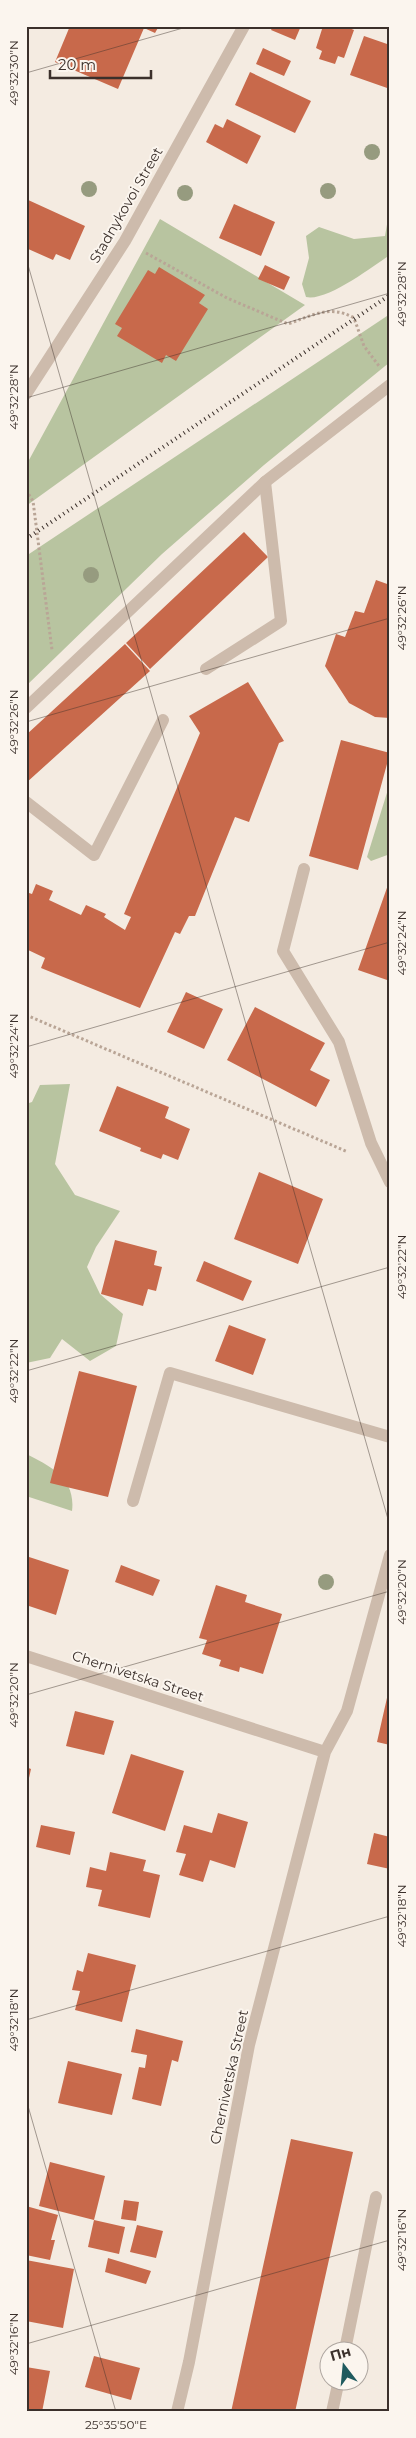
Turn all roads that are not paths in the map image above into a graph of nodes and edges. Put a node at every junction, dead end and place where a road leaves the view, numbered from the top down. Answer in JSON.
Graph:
{"nodes":[{"id":1,"x":244,"y":26,"type":"edge"},
{"id":2,"x":387,"y":379,"type":"edge"},
{"id":3,"x":26,"y":394,"type":"edge"},
{"id":4,"x":266,"y":482,"type":"junction"},
{"id":5,"x":206,"y":669,"type":"dead end"},
{"id":6,"x":26,"y":708,"type":"edge"},
{"id":7,"x":163,"y":720,"type":"dead end"},
{"id":8,"x":26,"y":802,"type":"edge"},
{"id":9,"x":304,"y":869,"type":"dead end"},
{"id":10,"x":390,"y":1182,"type":"edge"},
{"id":11,"x":390,"y":1437,"type":"edge"},
{"id":12,"x":133,"y":1501,"type":"dead end"},
{"id":13,"x":390,"y":1555,"type":"edge"},
{"id":14,"x":26,"y":1656,"type":"edge"},
{"id":15,"x":325,"y":1752,"type":"junction"},
{"id":16,"x":376,"y":2197,"type":"dead end"},
{"id":17,"x":347,"y":2340,"type":"edge"},
{"id":18,"x":337,"y":2390,"type":"edge"},
{"id":19,"x":177,"y":2412,"type":"edge"},
{"id":20,"x":332,"y":2412,"type":"edge"}],
"edges":[{"from":1,"to":3,"type":"street","name":"Stadnykovoi Street"},
{"from":2,"to":4,"type":"street"},
{"from":4,"to":5,"type":"street"},
{"from":4,"to":6,"type":"street"},
{"from":7,"to":8,"type":"street"},
{"from":9,"to":10,"type":"street"},
{"from":11,"to":12,"type":"street"},
{"from":13,"to":15,"type":"street","name":"Chernivetska Street"},
{"from":14,"to":15,"type":"street","name":"Chernivetska Street"},
{"from":15,"to":19,"type":"street","name":"Chernivetska Street"},
{"from":16,"to":17,"type":"street"},
{"from":18,"to":20,"type":"street"}]}
